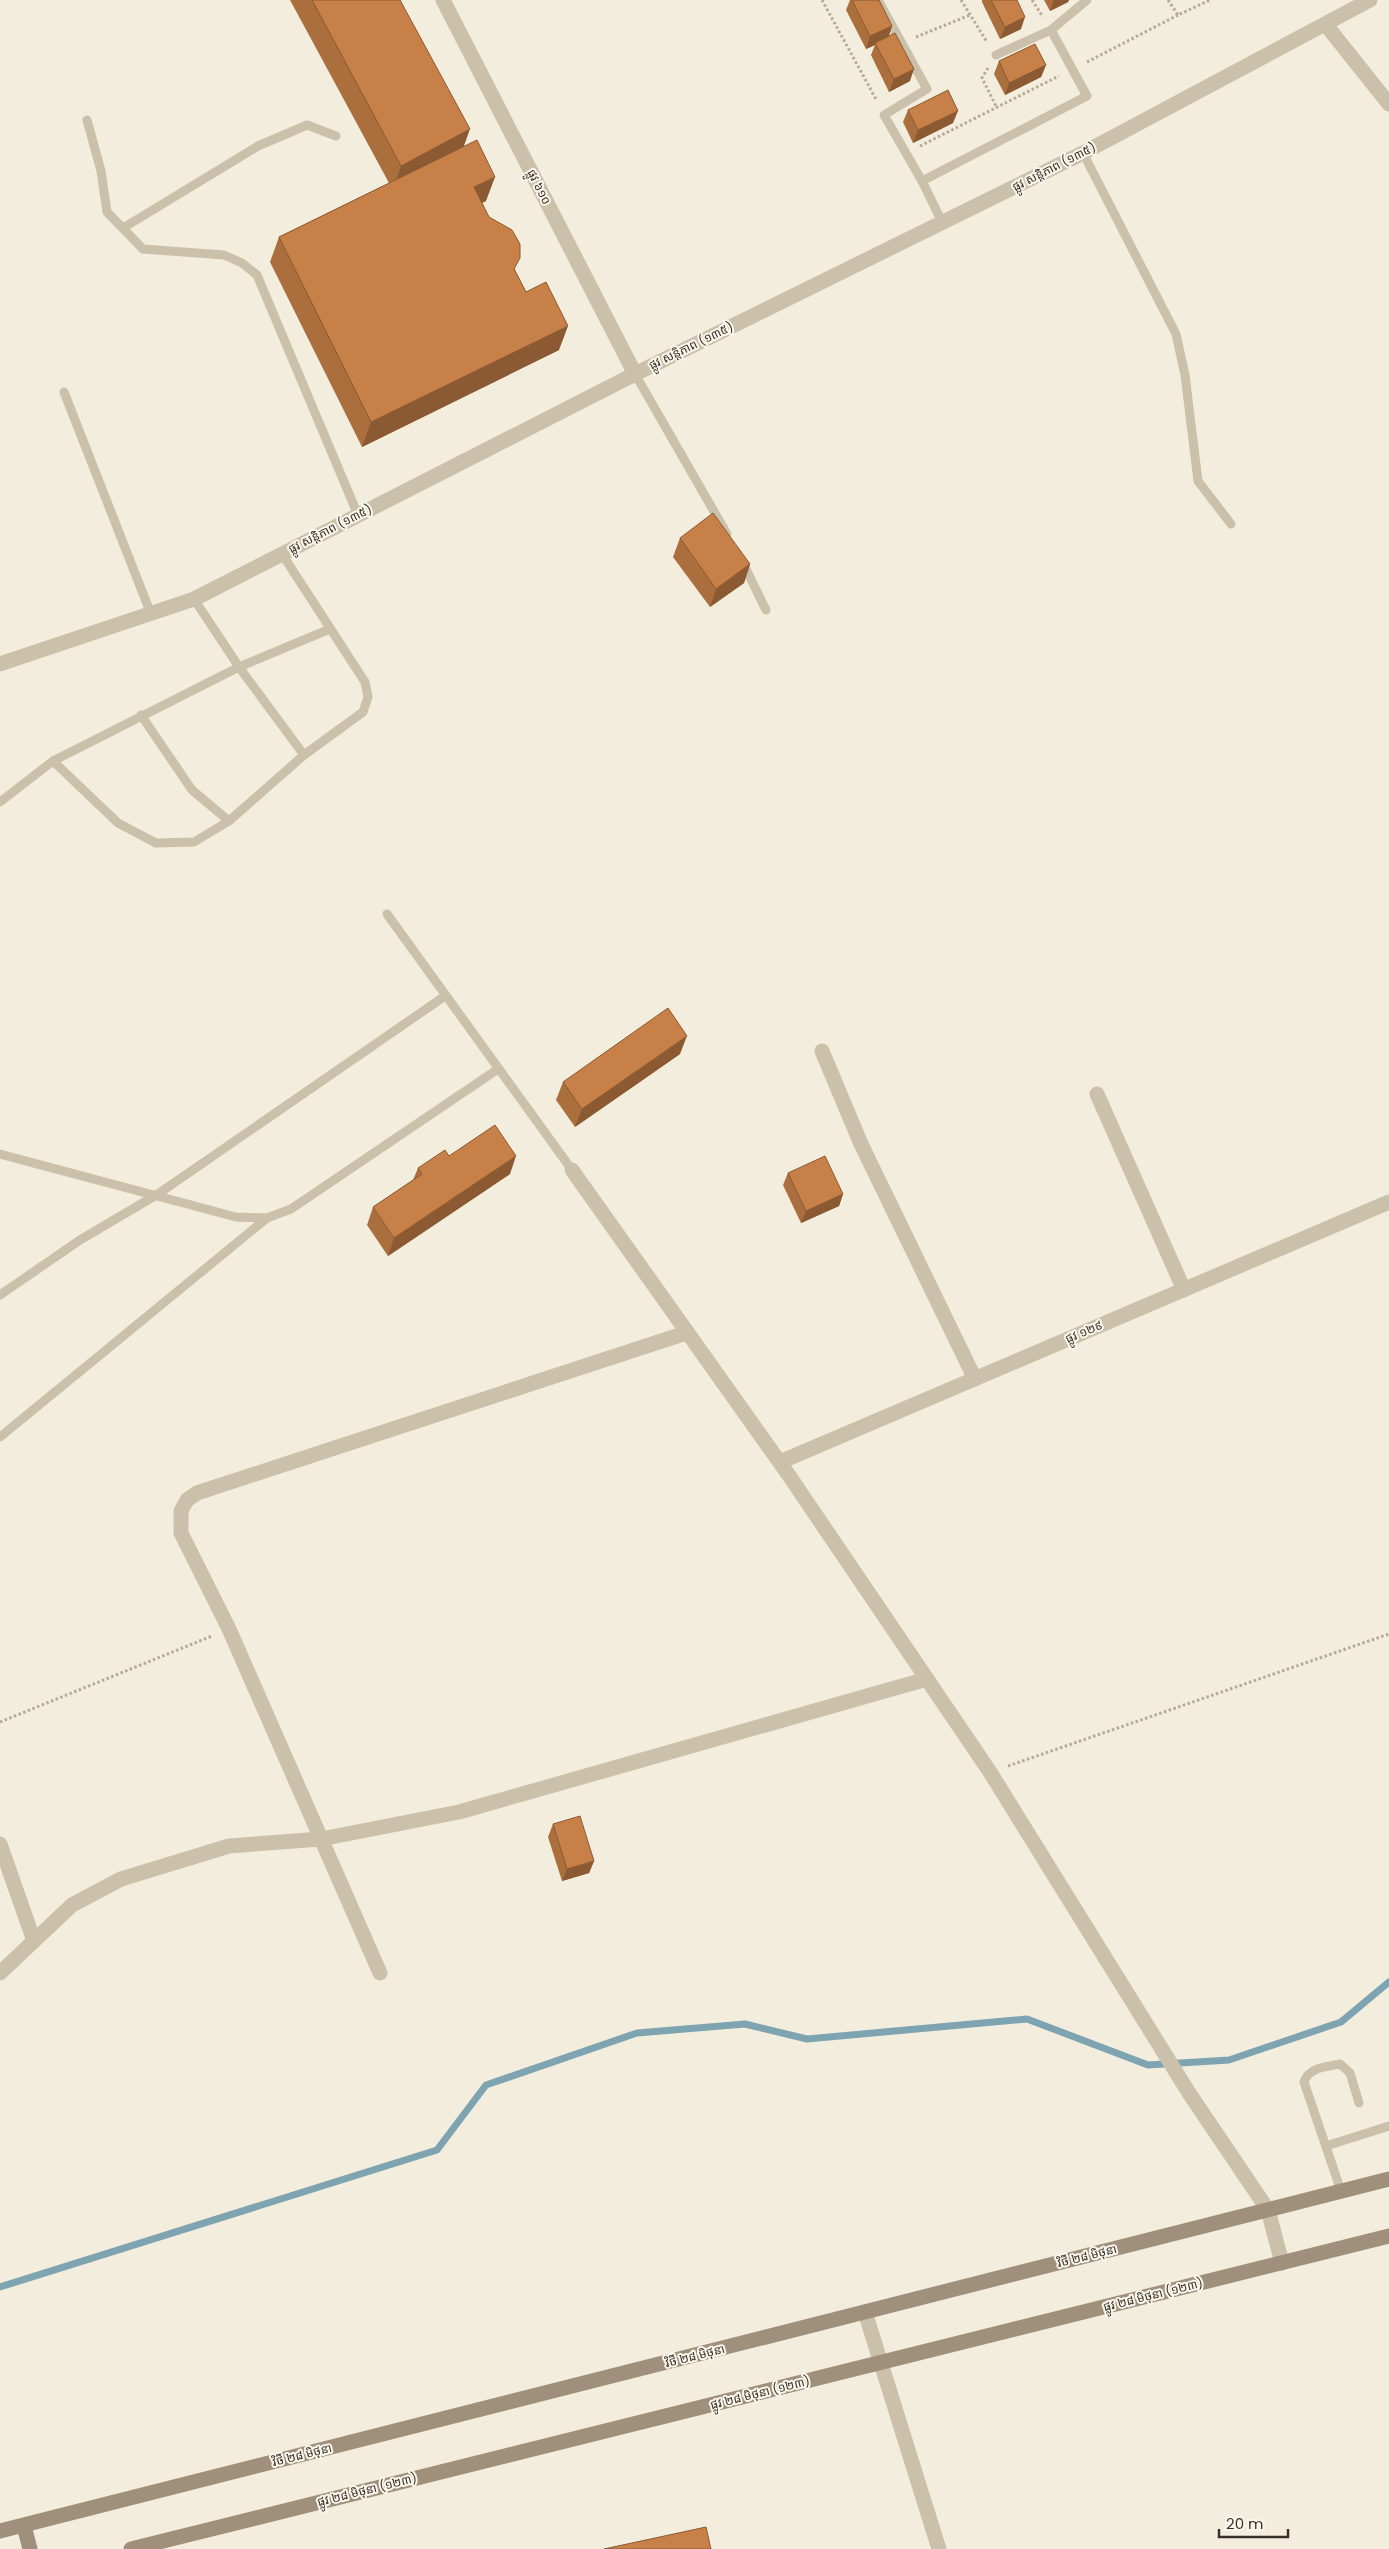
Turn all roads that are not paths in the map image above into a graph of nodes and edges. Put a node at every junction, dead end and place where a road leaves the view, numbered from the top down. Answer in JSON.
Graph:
{"nodes":[{"id":1,"x":443,"y":0,"type":"edge"},
{"id":2,"x":878,"y":0,"type":"edge"},
{"id":3,"x":1087,"y":0,"type":"edge"},
{"id":4,"x":1370,"y":0,"type":"edge"},
{"id":5,"x":1326,"y":25,"type":"junction"},
{"id":6,"x":1051,"y":30,"type":"junction"},
{"id":7,"x":996,"y":55,"type":"road end"},
{"id":8,"x":1389,"y":104,"type":"edge"},
{"id":9,"x":87,"y":120,"type":"dead end"},
{"id":10,"x":336,"y":136,"type":"dead end"},
{"id":11,"x":1083,"y":153,"type":"junction"},
{"id":12,"x":922,"y":181,"type":"junction"},
{"id":13,"x":943,"y":224,"type":"junction"},
{"id":14,"x":122,"y":228,"type":"junction"},
{"id":15,"x":635,"y":374,"type":"junction"},
{"id":16,"x":64,"y":392,"type":"dead end"},
{"id":17,"x":358,"y":515,"type":"junction"},
{"id":18,"x":1231,"y":524,"type":"dead end"},
{"id":19,"x":730,"y":540,"type":"edge"},
{"id":20,"x":282,"y":554,"type":"junction"},
{"id":21,"x":739,"y":556,"type":"edge"},
{"id":22,"x":194,"y":599,"type":"junction"},
{"id":23,"x":766,"y":610,"type":"dead end"},
{"id":24,"x":151,"y":614,"type":"junction"},
{"id":25,"x":330,"y":629,"type":"junction"},
{"id":26,"x":0,"y":664,"type":"edge"},
{"id":27,"x":240,"y":667,"type":"junction"},
{"id":28,"x":141,"y":715,"type":"junction"},
{"id":29,"x":304,"y":754,"type":"junction"},
{"id":30,"x":53,"y":761,"type":"junction"},
{"id":31,"x":0,"y":802,"type":"edge"},
{"id":32,"x":229,"y":820,"type":"junction"},
{"id":33,"x":387,"y":914,"type":"dead end"},
{"id":34,"x":445,"y":996,"type":"junction"},
{"id":35,"x":822,"y":1051,"type":"dead end"},
{"id":36,"x":498,"y":1069,"type":"junction"},
{"id":37,"x":1097,"y":1094,"type":"dead end"},
{"id":38,"x":0,"y":1154,"type":"edge"},
{"id":39,"x":572,"y":1170,"type":"joint"},
{"id":40,"x":158,"y":1194,"type":"junction"},
{"id":41,"x":1389,"y":1202,"type":"edge"},
{"id":42,"x":267,"y":1218,"type":"junction"},
{"id":43,"x":1184,"y":1290,"type":"junction"},
{"id":44,"x":0,"y":1295,"type":"edge"},
{"id":45,"x":686,"y":1333,"type":"junction"},
{"id":46,"x":976,"y":1378,"type":"junction"},
{"id":47,"x":0,"y":1437,"type":"edge"},
{"id":48,"x":780,"y":1462,"type":"junction"},
{"id":49,"x":927,"y":1679,"type":"junction"},
{"id":50,"x":321,"y":1839,"type":"junction"},
{"id":51,"x":0,"y":1844,"type":"edge"},
{"id":52,"x":34,"y":1940,"type":"junction"},
{"id":53,"x":0,"y":1973,"type":"edge"},
{"id":54,"x":380,"y":1973,"type":"dead end"},
{"id":55,"x":1359,"y":2103,"type":"dead end"},
{"id":56,"x":1389,"y":2126,"type":"edge"},
{"id":57,"x":1326,"y":2146,"type":"junction"},
{"id":58,"x":1389,"y":2179,"type":"edge"},
{"id":59,"x":1341,"y":2191,"type":"junction"},
{"id":60,"x":1268,"y":2210,"type":"junction"},
{"id":61,"x":1389,"y":2236,"type":"edge"},
{"id":62,"x":1282,"y":2263,"type":"junction"},
{"id":63,"x":865,"y":2312,"type":"junction"},
{"id":64,"x":882,"y":2362,"type":"junction"},
{"id":65,"x":24,"y":2526,"type":"junction"},
{"id":66,"x":0,"y":2531,"type":"edge"},
{"id":67,"x":30,"y":2549,"type":"edge"},
{"id":68,"x":131,"y":2549,"type":"edge"},
{"id":69,"x":939,"y":2549,"type":"edge"}],
"edges":[{"from":1,"to":15,"type":"street","name":"ផ្លូវ ៦១០"},
{"from":2,"to":12,"type":"lane"},
{"from":3,"to":6,"type":"lane"},
{"from":4,"to":5,"type":"street","name":"ផ្លូវ សន្តិភាព (១៣៥)"},
{"from":5,"to":8,"type":"street"},
{"from":5,"to":11,"type":"street","name":"ផ្លូវ សន្តិភាព (១៣៥)"},
{"from":6,"to":7,"type":"lane"},
{"from":6,"to":12,"type":"lane"},
{"from":9,"to":14,"type":"lane"},
{"from":10,"to":14,"type":"lane"},
{"from":11,"to":13,"type":"street","name":"ផ្លូវ សន្តិភាព (១៣៥)"},
{"from":11,"to":18,"type":"lane"},
{"from":12,"to":13,"type":"lane"},
{"from":13,"to":15,"type":"street","name":"ផ្លូវ សន្តិភាព (១៣៥)"},
{"from":14,"to":17,"type":"lane"},
{"from":15,"to":17,"type":"street","name":"ផ្លូវ សន្តិភាព (១៣៥)"},
{"from":15,"to":19,"type":"lane"},
{"from":16,"to":24,"type":"lane"},
{"from":17,"to":20,"type":"street","name":"ផ្លូវ សន្តិភាព (១៣៥)"},
{"from":20,"to":22,"type":"street","name":"ផ្លូវ សន្តិភាព (១៣៥)"},
{"from":20,"to":25,"type":"lane"},
{"from":21,"to":23,"type":"lane"},
{"from":22,"to":24,"type":"street","name":"ផ្លូវ សន្តិភាព (១៣៥)"},
{"from":22,"to":27,"type":"lane"},
{"from":24,"to":26,"type":"street","name":"ផ្លូវ សន្តិភាព (១៣៥)"},
{"from":25,"to":27,"type":"lane"},
{"from":25,"to":29,"type":"lane"},
{"from":27,"to":28,"type":"lane"},
{"from":27,"to":29,"type":"lane"},
{"from":28,"to":30,"type":"lane"},
{"from":28,"to":32,"type":"lane"},
{"from":29,"to":32,"type":"lane"},
{"from":30,"to":31,"type":"lane"},
{"from":30,"to":32,"type":"lane"},
{"from":33,"to":34,"type":"lane"},
{"from":34,"to":36,"type":"lane"},
{"from":34,"to":40,"type":"lane"},
{"from":35,"to":46,"type":"street"},
{"from":36,"to":39,"type":"lane"},
{"from":36,"to":42,"type":"lane"},
{"from":37,"to":43,"type":"street"},
{"from":38,"to":40,"type":"lane"},
{"from":39,"to":45,"type":"street"},
{"from":40,"to":42,"type":"lane"},
{"from":40,"to":44,"type":"lane"},
{"from":41,"to":43,"type":"street","name":"ផ្លូវ ១២៩"},
{"from":42,"to":47,"type":"lane"},
{"from":43,"to":46,"type":"street","name":"ផ្លូវ ១២៩"},
{"from":45,"to":48,"type":"street"},
{"from":45,"to":50,"type":"street"},
{"from":46,"to":48,"type":"street","name":"ផ្លូវ ១២៩"},
{"from":48,"to":49,"type":"street"},
{"from":49,"to":50,"type":"street"},
{"from":49,"to":60,"type":"street"},
{"from":50,"to":52,"type":"street"},
{"from":50,"to":54,"type":"street"},
{"from":51,"to":52,"type":"street"},
{"from":52,"to":53,"type":"street"},
{"from":55,"to":57,"type":"lane"},
{"from":56,"to":57,"type":"lane"},
{"from":57,"to":59,"type":"lane"},
{"from":58,"to":59,"type":"main road","name":"វិថី ២៨ មិថុនា"},
{"from":59,"to":60,"type":"main road","name":"វិថី ២៨ មិថុនា"},
{"from":60,"to":62,"type":"street"},
{"from":60,"to":63,"type":"main road","name":"វិថី ២៨ មិថុនា"},
{"from":61,"to":62,"type":"main road","name":"ផ្លូវ ២៨ មិថុនា (១២៣)"},
{"from":62,"to":64,"type":"main road","name":"ផ្លូវ ២៨ មិថុនា (១២៣)"},
{"from":63,"to":64,"type":"street"},
{"from":63,"to":65,"type":"main road","name":"វិថី ២៨ មិថុនា"},
{"from":64,"to":68,"type":"main road","name":"ផ្លូវ ២៨ មិថុនា (១២៣)"},
{"from":64,"to":69,"type":"street"},
{"from":65,"to":66,"type":"main road","name":"វិថី ២៨ មិថុនា"},
{"from":65,"to":67,"type":"main road"}]}
